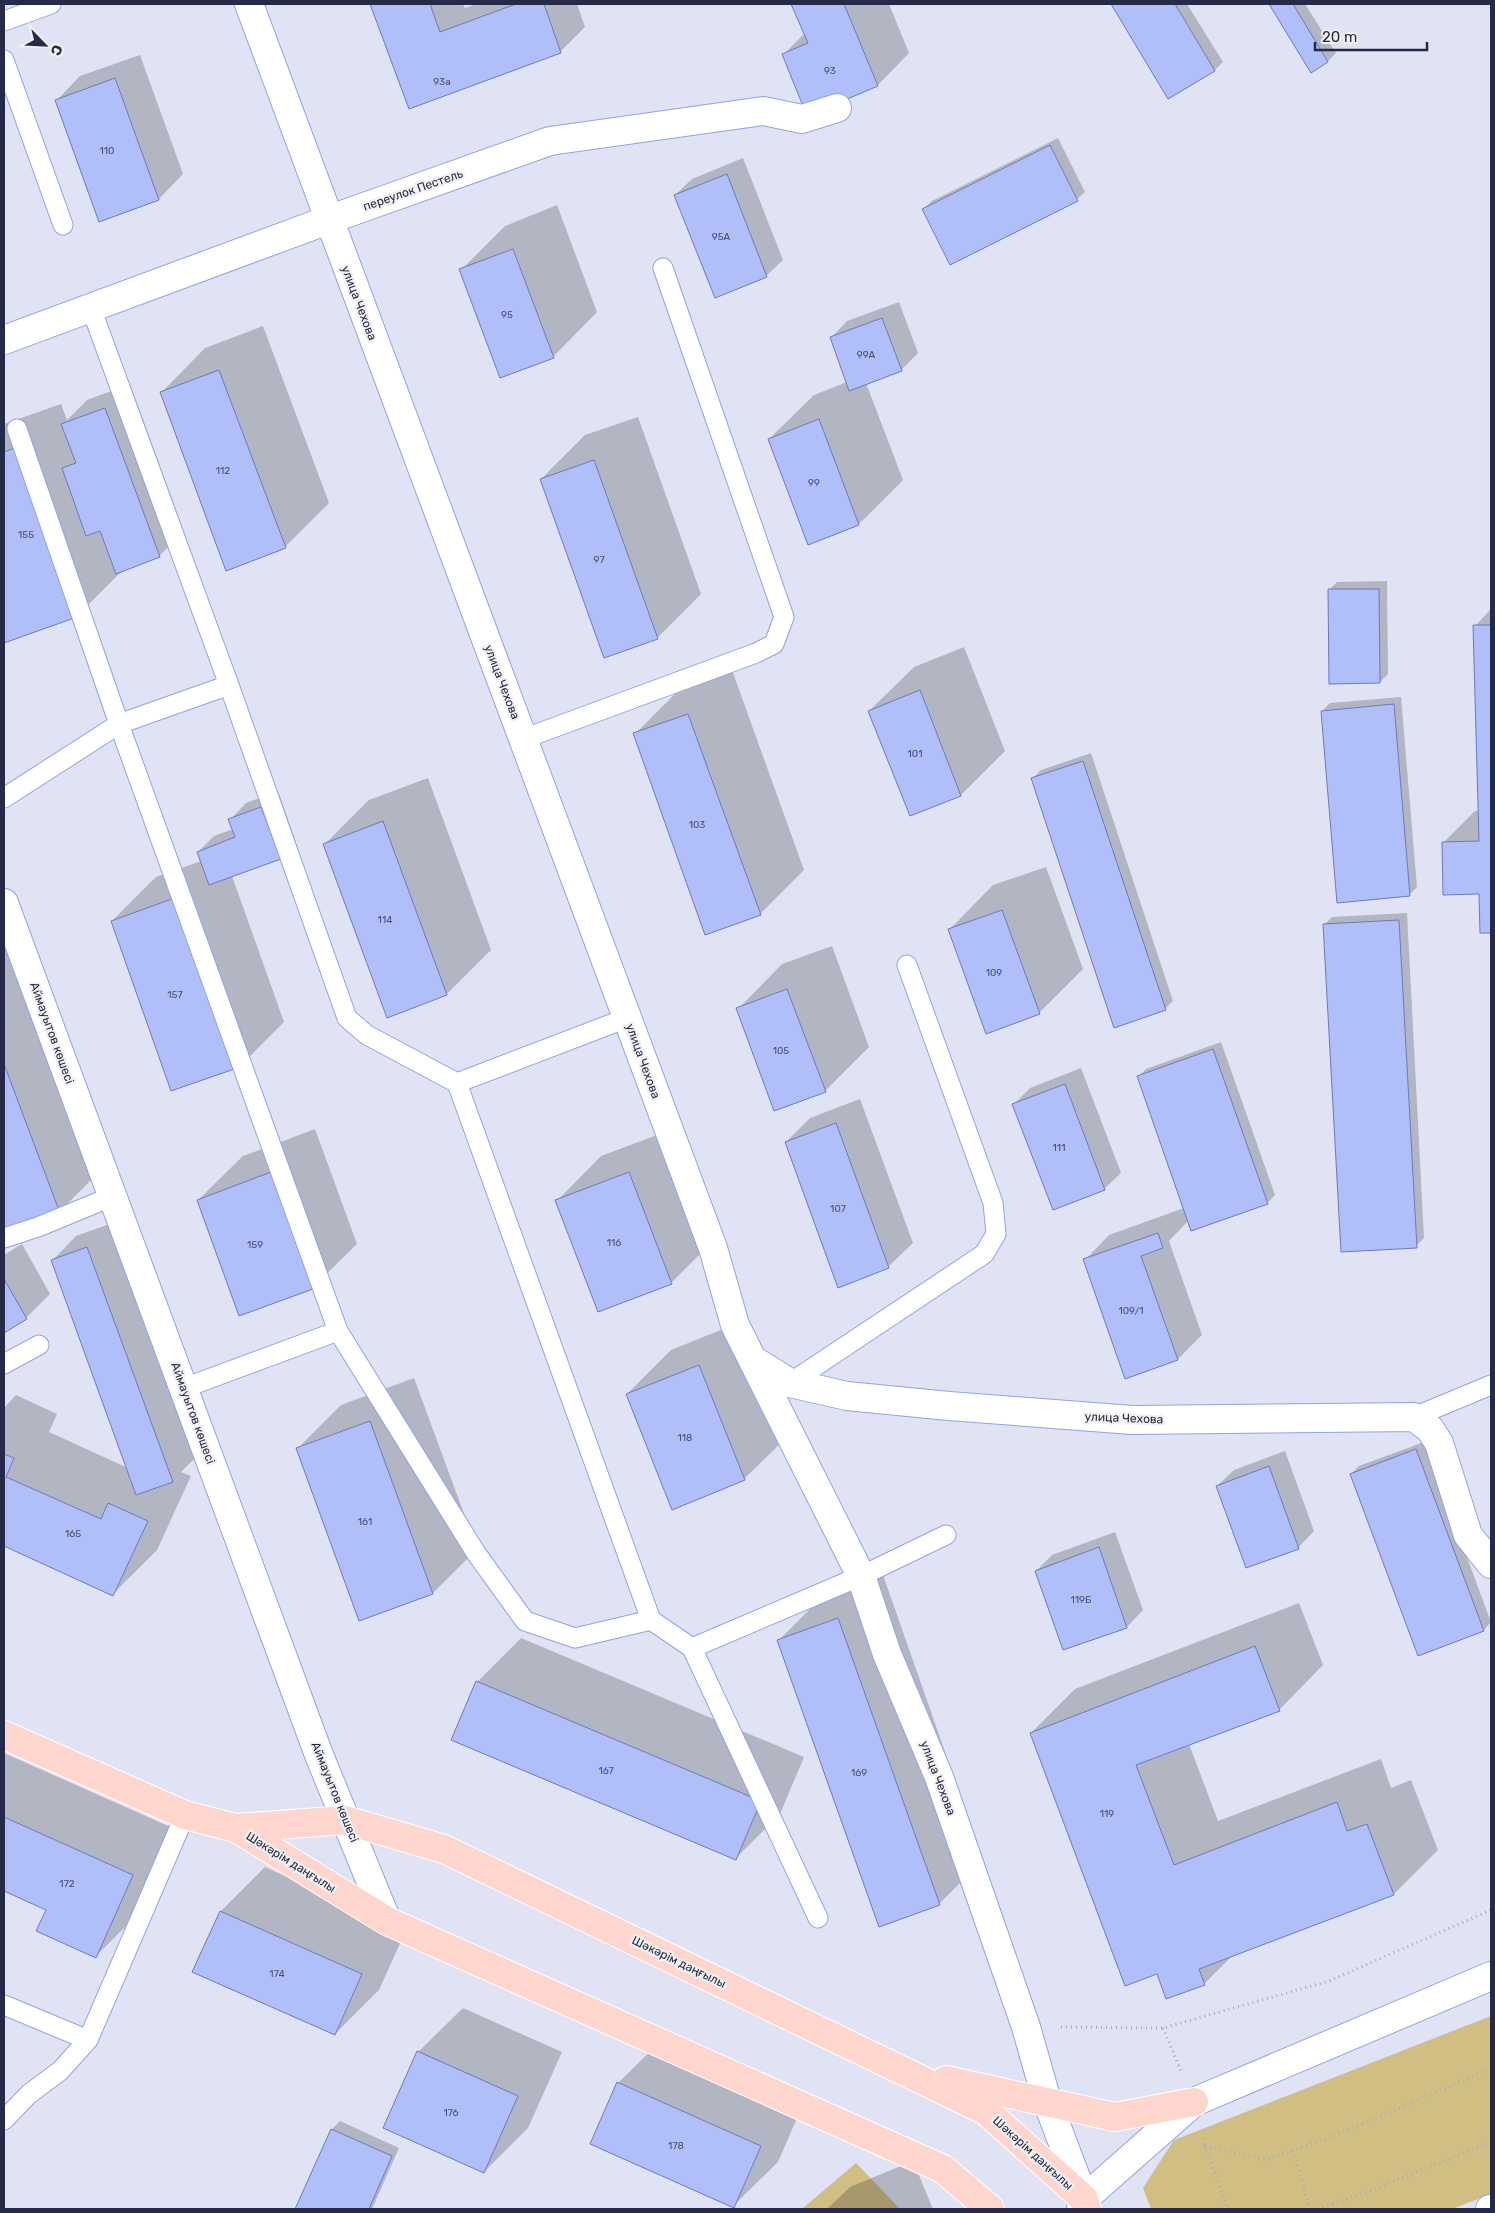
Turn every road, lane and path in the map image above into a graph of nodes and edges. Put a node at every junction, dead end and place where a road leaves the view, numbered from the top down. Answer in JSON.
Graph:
{"nodes":[{"id":1,"x":51,"y":4,"type":"edge"},
{"id":2,"x":249,"y":4,"type":"edge"},
{"id":3,"x":4,"y":22,"type":"edge"},
{"id":4,"x":4,"y":60,"type":"edge"},
{"id":5,"x":837,"y":108,"type":"dead end"},
{"id":6,"x":328,"y":220,"type":"junction"},
{"id":7,"x":64,"y":225,"type":"dead end"},
{"id":8,"x":662,"y":268,"type":"dead end"},
{"id":9,"x":91,"y":308,"type":"junction"},
{"id":10,"x":4,"y":340,"type":"edge"},
{"id":11,"x":17,"y":429,"type":"dead end"},
{"id":12,"x":229,"y":685,"type":"junction"},
{"id":13,"x":119,"y":724,"type":"junction"},
{"id":14,"x":523,"y":739,"type":"junction"},
{"id":15,"x":4,"y":798,"type":"edge"},
{"id":16,"x":4,"y":903,"type":"edge"},
{"id":17,"x":907,"y":966,"type":"dead end"},
{"id":18,"x":627,"y":1018,"type":"junction"},
{"id":19,"x":457,"y":1083,"type":"junction"},
{"id":20,"x":113,"y":1196,"type":"junction"},
{"id":21,"x":4,"y":1238,"type":"edge"},
{"id":22,"x":338,"y":1331,"type":"junction"},
{"id":23,"x":39,"y":1345,"type":"dead end"},
{"id":24,"x":753,"y":1360,"type":"junction"},
{"id":25,"x":4,"y":1364,"type":"edge"},
{"id":26,"x":790,"y":1383,"type":"junction"},
{"id":27,"x":1491,"y":1385,"type":"edge"},
{"id":28,"x":184,"y":1388,"type":"junction"},
{"id":29,"x":1414,"y":1417,"type":"junction"},
{"id":30,"x":946,"y":1534,"type":"dead end"},
{"id":31,"x":1491,"y":1564,"type":"edge"},
{"id":32,"x":861,"y":1576,"type":"junction"},
{"id":33,"x":651,"y":1620,"type":"junction"},
{"id":34,"x":692,"y":1648,"type":"junction"},
{"id":35,"x":4,"y":1734,"type":"edge"},
{"id":36,"x":185,"y":1814,"type":"junction"},
{"id":37,"x":345,"y":1820,"type":"junction"},
{"id":38,"x":236,"y":1828,"type":"junction"},
{"id":39,"x":1491,"y":1910,"type":"edge"},
{"id":40,"x":818,"y":1918,"type":"dead end"},
{"id":41,"x":387,"y":1921,"type":"junction"},
{"id":42,"x":1491,"y":1976,"type":"edge"},
{"id":43,"x":4,"y":2005,"type":"edge"},
{"id":44,"x":1026,"y":2027,"type":"junction"},
{"id":45,"x":1163,"y":2028,"type":"junction"},
{"id":46,"x":88,"y":2040,"type":"junction"},
{"id":47,"x":1491,"y":2068,"type":"edge"},
{"id":48,"x":904,"y":2071,"type":"junction"},
{"id":49,"x":1046,"y":2101,"type":"junction"},
{"id":50,"x":1194,"y":2102,"type":"junction"},
{"id":51,"x":4,"y":2120,"type":"edge"},
{"id":52,"x":1491,"y":2142,"type":"edge"},
{"id":53,"x":1205,"y":2146,"type":"junction"},
{"id":54,"x":1292,"y":2152,"type":"junction"},
{"id":55,"x":1084,"y":2206,"type":"edge"},
{"id":56,"x":990,"y":2209,"type":"edge"},
{"id":57,"x":1228,"y":2209,"type":"edge"},
{"id":58,"x":1310,"y":2209,"type":"edge"},
{"id":59,"x":1318,"y":2209,"type":"edge"}],
"edges":[{"from":1,"to":3,"type":"lane"},
{"from":2,"to":6,"type":"street","name":"улица Чехова"},
{"from":4,"to":7,"type":"lane"},
{"from":5,"to":6,"type":"street","name":"переулок Пестель"},
{"from":6,"to":9,"type":"street","name":"переулок Пестель"},
{"from":6,"to":14,"type":"street","name":"улица Чехова"},
{"from":8,"to":14,"type":"lane"},
{"from":9,"to":10,"type":"street","name":"переулок Пестель"},
{"from":9,"to":12,"type":"lane"},
{"from":11,"to":13,"type":"lane"},
{"from":12,"to":13,"type":"lane"},
{"from":12,"to":19,"type":"lane"},
{"from":13,"to":15,"type":"lane"},
{"from":13,"to":22,"type":"lane"},
{"from":14,"to":18,"type":"street","name":"улица Чехова"},
{"from":16,"to":20,"type":"street","name":"Аймауытов көшесі"},
{"from":17,"to":26,"type":"lane"},
{"from":18,"to":19,"type":"lane"},
{"from":18,"to":24,"type":"street","name":"улица Чехова"},
{"from":19,"to":33,"type":"lane"},
{"from":20,"to":21,"type":"lane"},
{"from":20,"to":28,"type":"street","name":"Аймауытов көшесі"},
{"from":22,"to":28,"type":"lane"},
{"from":22,"to":33,"type":"lane"},
{"from":23,"to":25,"type":"lane"},
{"from":24,"to":26,"type":"street","name":"улица Чехова"},
{"from":24,"to":32,"type":"street","name":"улица Чехова"},
{"from":26,"to":29,"type":"street","name":"улица Чехова"},
{"from":27,"to":29,"type":"lane"},
{"from":28,"to":37,"type":"street","name":"Аймауытов көшесі"},
{"from":29,"to":31,"type":"street"},
{"from":30,"to":32,"type":"lane"},
{"from":32,"to":34,"type":"lane"},
{"from":32,"to":44,"type":"street","name":"улица Чехова"},
{"from":33,"to":34,"type":"lane"},
{"from":34,"to":40,"type":"lane"},
{"from":35,"to":36,"type":"main road","name":"Шәкәрім даңғылы"},
{"from":36,"to":38,"type":"main road","name":"Шәкәрім даңғылы"},
{"from":36,"to":46,"type":"lane"},
{"from":37,"to":38,"type":"main road","name":"Шәкәрім даңғылы"},
{"from":37,"to":41,"type":"street","name":"Аймауытов көшесі"},
{"from":37,"to":48,"type":"main road","name":"Шәкәрім даңғылы"},
{"from":38,"to":41,"type":"main road","name":"Шәкәрім даңғылы"},
{"from":39,"to":45,"type":"path"},
{"from":41,"to":56,"type":"main road","name":"Шәкәрім даңғылы"},
{"from":42,"to":50,"type":"street"},
{"from":43,"to":46,"type":"lane"},
{"from":44,"to":45,"type":"path"},
{"from":44,"to":49,"type":"street","name":"улица Чехова"},
{"from":45,"to":50,"type":"path"},
{"from":46,"to":51,"type":"lane"},
{"from":47,"to":54,"type":"path"},
{"from":48,"to":49,"type":"main road"},
{"from":48,"to":55,"type":"main road","name":"Шәкәрім даңғылы"},
{"from":49,"to":50,"type":"main road"},
{"from":49,"to":55,"type":"street","name":"улица Чехова"},
{"from":50,"to":53,"type":"path"},
{"from":50,"to":55,"type":"street"},
{"from":52,"to":59,"type":"path"},
{"from":53,"to":54,"type":"path"},
{"from":53,"to":57,"type":"path"},
{"from":54,"to":58,"type":"path"}]}
